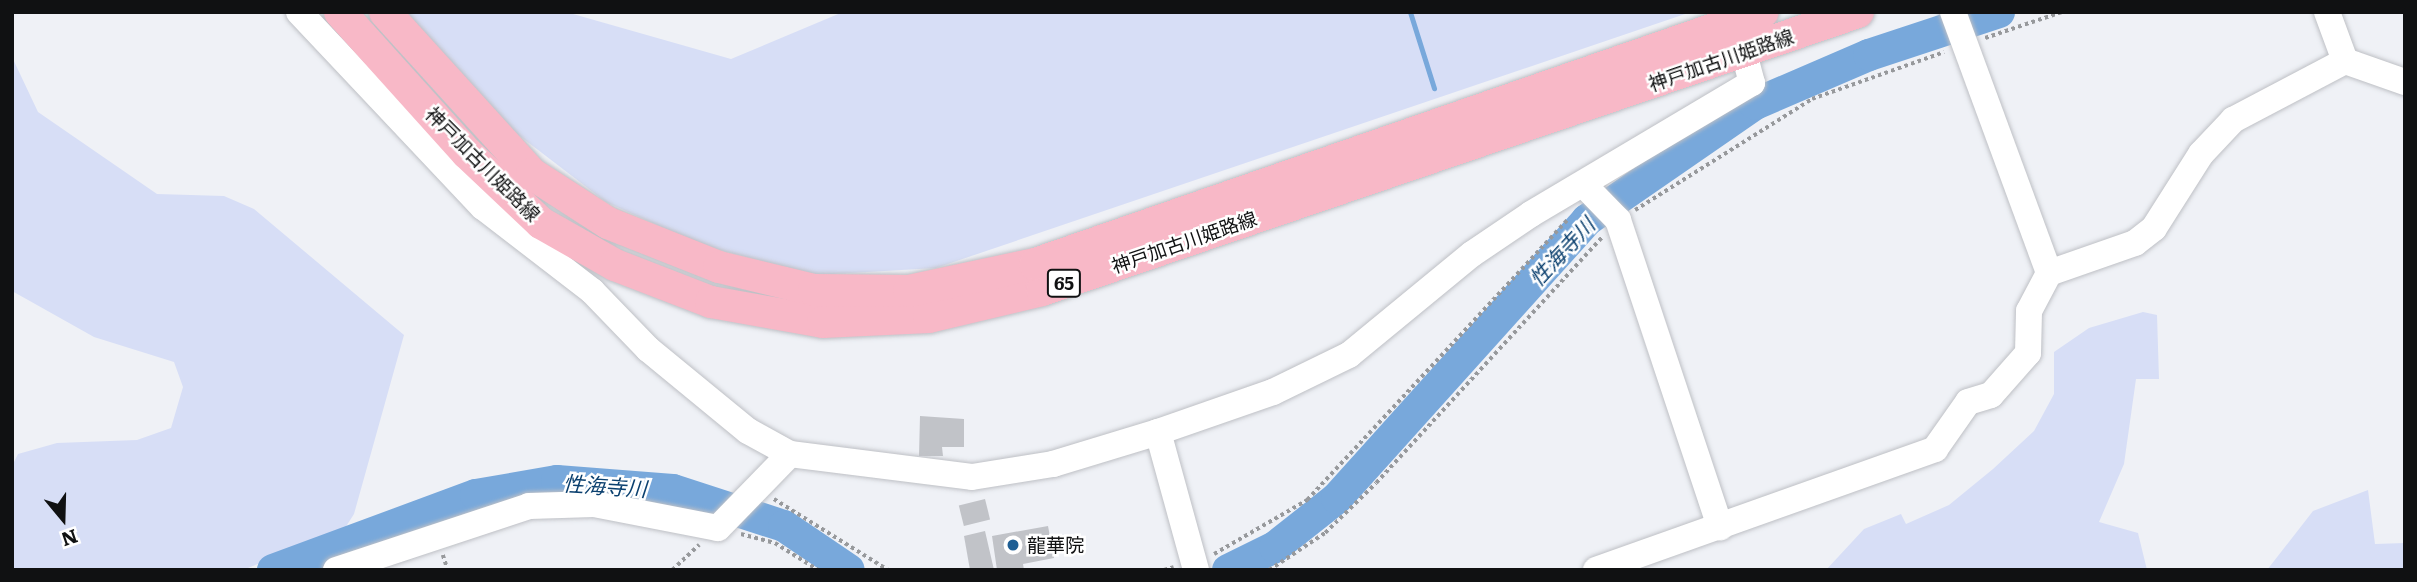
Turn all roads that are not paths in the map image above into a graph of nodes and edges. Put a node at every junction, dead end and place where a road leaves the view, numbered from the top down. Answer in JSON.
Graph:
{"nodes":[{"id":1,"x":299,"y":12,"type":"edge"},
{"id":2,"x":340,"y":12,"type":"edge"},
{"id":3,"x":385,"y":12,"type":"edge"},
{"id":4,"x":1763,"y":12,"type":"edge"},
{"id":5,"x":1858,"y":12,"type":"edge"},
{"id":6,"x":1953,"y":12,"type":"edge"},
{"id":7,"x":2327,"y":12,"type":"edge"},
{"id":8,"x":1744,"y":53,"type":"junction"},
{"id":9,"x":2346,"y":61,"type":"junction"},
{"id":10,"x":2405,"y":82,"type":"edge"},
{"id":11,"x":1588,"y":189,"type":"junction"},
{"id":12,"x":2049,"y":273,"type":"junction"},
{"id":13,"x":1158,"y":432,"type":"junction"},
{"id":14,"x":790,"y":454,"type":"junction"},
{"id":15,"x":1720,"y":527,"type":"junction"},
{"id":16,"x":1195,"y":566,"type":"edge"},
{"id":17,"x":336,"y":570,"type":"edge"},
{"id":18,"x":1596,"y":570,"type":"edge"}],
"edges":[{"from":1,"to":14,"type":"street"},
{"from":2,"to":8,"type":"main road","name":"神戸加古川姫路線","number":"65"},
{"from":3,"to":4,"type":"main road","name":"神戸加古川姫路線","number":"65"},
{"from":5,"to":8,"type":"main road","name":"神戸加古川姫路線","number":"65"},
{"from":6,"to":12,"type":"street"},
{"from":7,"to":9,"type":"street"},
{"from":8,"to":11,"type":"street"},
{"from":9,"to":10,"type":"street"},
{"from":9,"to":12,"type":"street"},
{"from":11,"to":13,"type":"street"},
{"from":11,"to":15,"type":"street"},
{"from":12,"to":15,"type":"street"},
{"from":13,"to":14,"type":"street"},
{"from":13,"to":16,"type":"street"},
{"from":14,"to":17,"type":"street"},
{"from":15,"to":18,"type":"street"}]}
